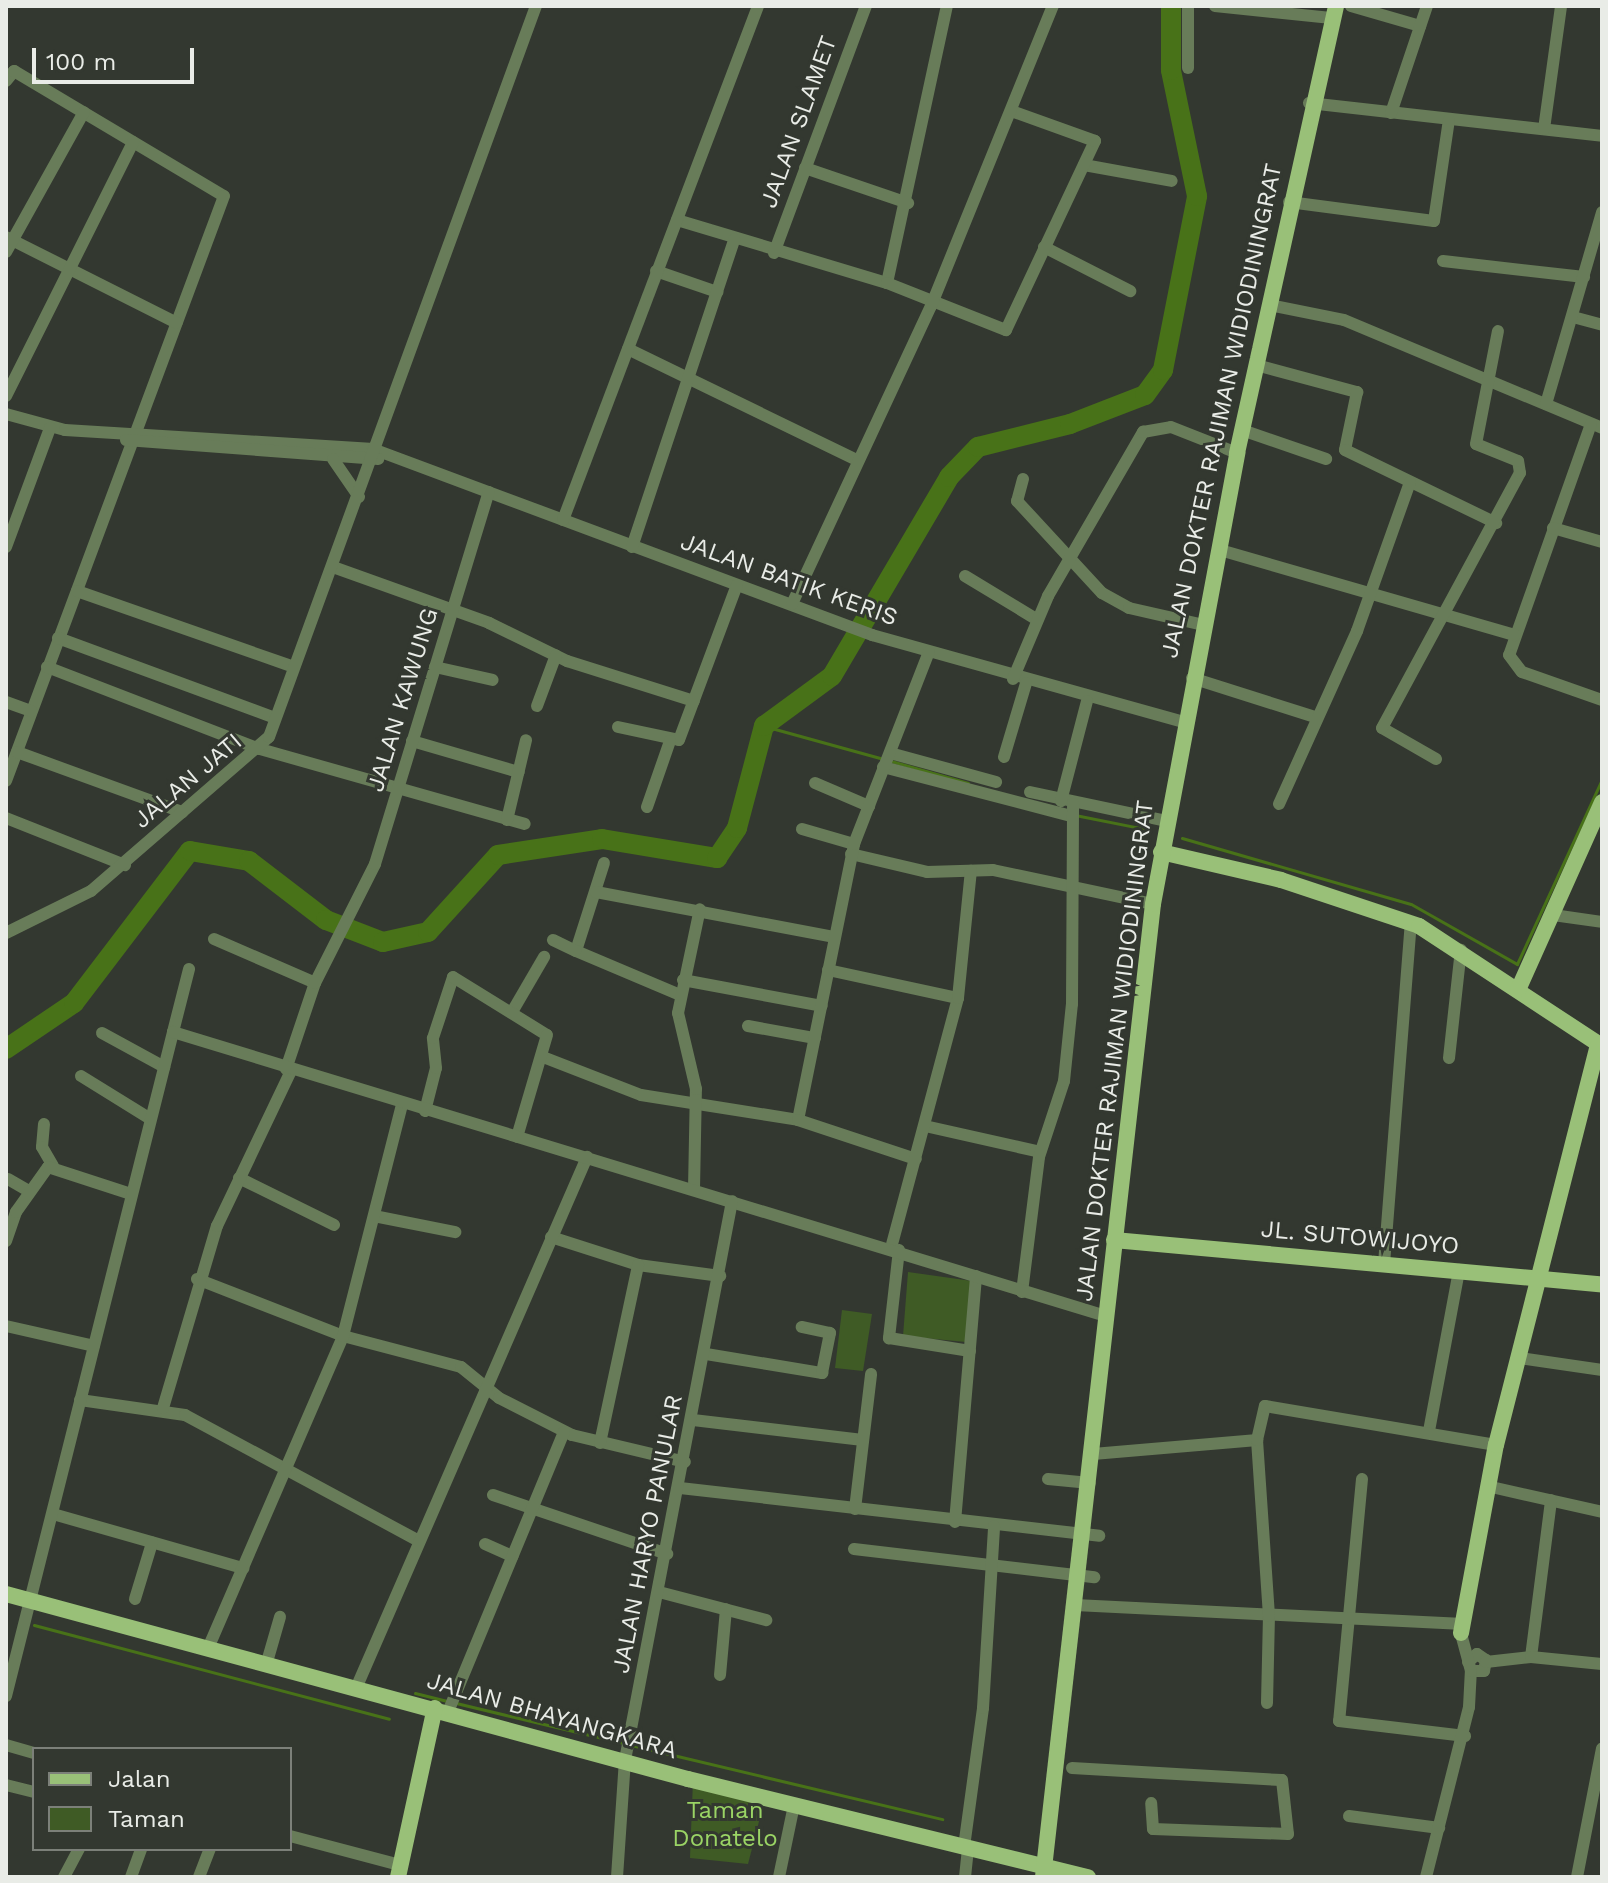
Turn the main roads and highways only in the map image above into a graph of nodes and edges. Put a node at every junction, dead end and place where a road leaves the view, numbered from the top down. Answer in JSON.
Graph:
{"nodes":[{"id":1,"x":1334,"y":12,"type":"edge"},
{"id":2,"x":1602,"y":802,"type":"edge"},
{"id":3,"x":1161,"y":852,"type":"junction"},
{"id":4,"x":1518,"y":990,"type":"junction"},
{"id":5,"x":1600,"y":1046,"type":"edge"},
{"id":6,"x":1114,"y":1240,"type":"junction"},
{"id":7,"x":1542,"y":1277,"type":"junction"},
{"id":8,"x":1602,"y":1284,"type":"edge"},
{"id":9,"x":6,"y":1594,"type":"edge"},
{"id":10,"x":1460,"y":1628,"type":"road end"},
{"id":11,"x":447,"y":1706,"type":"junction"},
{"id":12,"x":399,"y":1871,"type":"edge"},
{"id":13,"x":1044,"y":1872,"type":"edge"},
{"id":14,"x":1088,"y":1877,"type":"edge"}],
"edges":[{"from":1,"to":3,"type":"main road","name":"JALAN DOKTER RAJIMAN WIDIODININGRAT"},
{"from":2,"to":4,"type":"main road"},
{"from":3,"to":4,"type":"main road"},
{"from":3,"to":6,"type":"main road","name":"JALAN DOKTER RAJIMAN WIDIODININGRAT"},
{"from":4,"to":5,"type":"main road"},
{"from":5,"to":7,"type":"main road"},
{"from":6,"to":7,"type":"main road","name":"JL. SUTOWIJOYO"},
{"from":6,"to":13,"type":"main road","name":"JALAN DOKTER RAJIMAN WIDIODININGRAT"},
{"from":7,"to":8,"type":"main road","name":"JL. SUTOWIJOYO"},
{"from":7,"to":10,"type":"main road"},
{"from":9,"to":11,"type":"main road","name":"JALAN BHAYANGKARA"},
{"from":11,"to":12,"type":"main road"},
{"from":11,"to":13,"type":"main road","name":"JALAN BHAYANGKARA"},
{"from":13,"to":14,"type":"main road","name":"JALAN BHAYANGKARA"}]}
